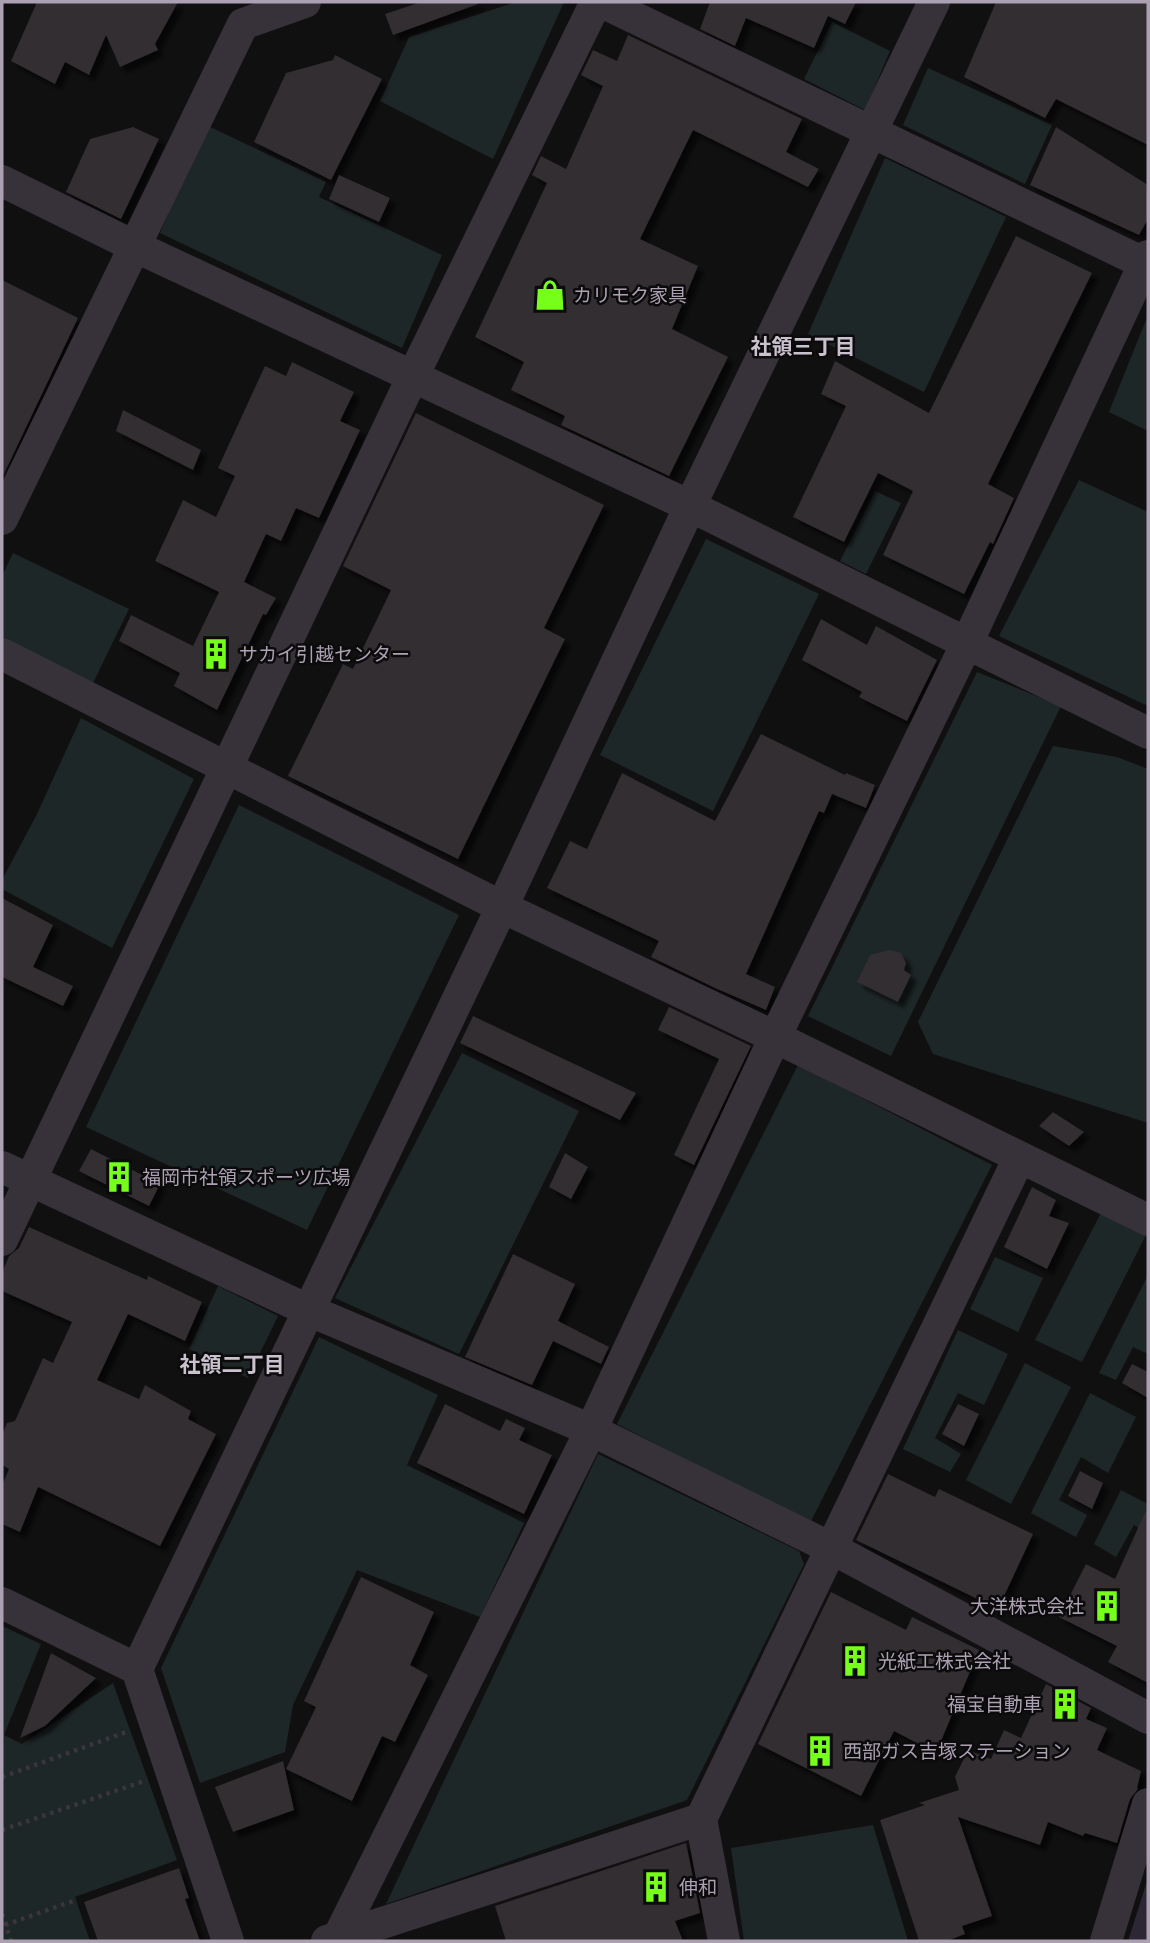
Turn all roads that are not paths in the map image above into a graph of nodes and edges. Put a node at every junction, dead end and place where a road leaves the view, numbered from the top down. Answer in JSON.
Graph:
{"nodes":[{"id":1,"x":305,"y":2,"type":"edge"},
{"id":2,"x":596,"y":2,"type":"edge"},
{"id":3,"x":603,"y":2,"type":"edge"},
{"id":4,"x":934,"y":2,"type":"edge"},
{"id":5,"x":234,"y":13,"type":"edge"},
{"id":6,"x":872,"y":133,"type":"junction"},
{"id":7,"x":2,"y":181,"type":"edge"},
{"id":8,"x":134,"y":246,"type":"junction"},
{"id":9,"x":1147,"y":261,"type":"edge"},
{"id":10,"x":413,"y":376,"type":"junction"},
{"id":11,"x":690,"y":506,"type":"junction"},
{"id":12,"x":2,"y":519,"type":"edge"},
{"id":13,"x":967,"y":643,"type":"junction"},
{"id":14,"x":2,"y":654,"type":"edge"},
{"id":15,"x":1148,"y":733,"type":"edge"},
{"id":16,"x":227,"y":767,"type":"junction"},
{"id":17,"x":502,"y":907,"type":"junction"},
{"id":18,"x":775,"y":1037,"type":"junction"},
{"id":19,"x":1019,"y":1158,"type":"junction"},
{"id":20,"x":2,"y":1167,"type":"edge"},
{"id":21,"x":31,"y":1180,"type":"junction"},
{"id":22,"x":1148,"y":1220,"type":"edge"},
{"id":23,"x":2,"y":1240,"type":"edge"},
{"id":24,"x":308,"y":1310,"type":"junction"},
{"id":25,"x":591,"y":1430,"type":"junction"},
{"id":26,"x":831,"y":1548,"type":"junction"},
{"id":27,"x":2,"y":1603,"type":"edge"},
{"id":28,"x":136,"y":1669,"type":"junction"},
{"id":29,"x":1148,"y":1718,"type":"edge"},
{"id":30,"x":1148,"y":1804,"type":"edge"},
{"id":31,"x":701,"y":1819,"type":"junction"},
{"id":32,"x":332,"y":1939,"type":"edge"},
{"id":33,"x":1101,"y":1939,"type":"edge"},
{"id":34,"x":228,"y":1941,"type":"edge"},
{"id":35,"x":724,"y":1941,"type":"edge"}],
"edges":[{"from":1,"to":5,"type":"street"},
{"from":2,"to":10,"type":"street"},
{"from":3,"to":6,"type":"street"},
{"from":4,"to":6,"type":"street"},
{"from":5,"to":8,"type":"street"},
{"from":6,"to":9,"type":"street"},
{"from":6,"to":11,"type":"street"},
{"from":7,"to":8,"type":"street"},
{"from":8,"to":10,"type":"street"},
{"from":8,"to":12,"type":"street"},
{"from":9,"to":13,"type":"street"},
{"from":10,"to":11,"type":"street"},
{"from":10,"to":16,"type":"street"},
{"from":11,"to":13,"type":"street"},
{"from":11,"to":17,"type":"street"},
{"from":13,"to":15,"type":"street"},
{"from":13,"to":18,"type":"street"},
{"from":14,"to":16,"type":"street"},
{"from":16,"to":17,"type":"street"},
{"from":16,"to":21,"type":"street"},
{"from":17,"to":18,"type":"street"},
{"from":17,"to":24,"type":"street"},
{"from":18,"to":19,"type":"street"},
{"from":18,"to":25,"type":"street"},
{"from":19,"to":22,"type":"street"},
{"from":19,"to":26,"type":"street"},
{"from":20,"to":21,"type":"street"},
{"from":21,"to":23,"type":"street"},
{"from":21,"to":24,"type":"street"},
{"from":24,"to":25,"type":"street"},
{"from":24,"to":28,"type":"street"},
{"from":25,"to":26,"type":"street"},
{"from":25,"to":32,"type":"street"},
{"from":26,"to":29,"type":"street"},
{"from":26,"to":31,"type":"street"},
{"from":27,"to":28,"type":"street"},
{"from":28,"to":34,"type":"street"},
{"from":30,"to":33,"type":"street"},
{"from":31,"to":32,"type":"street"},
{"from":31,"to":35,"type":"street"}]}
